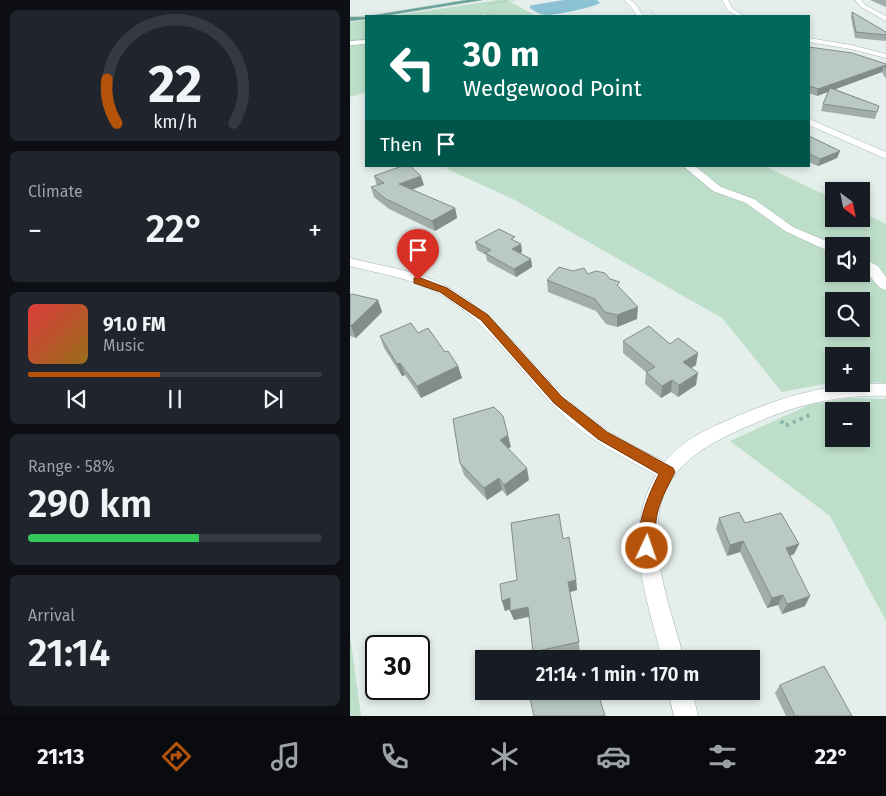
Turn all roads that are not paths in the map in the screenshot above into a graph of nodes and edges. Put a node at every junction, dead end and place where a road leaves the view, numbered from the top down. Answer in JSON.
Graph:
{"nodes":[{"id":1,"x":479,"y":0,"type":"edge"},
{"id":2,"x":627,"y":0,"type":"edge"},
{"id":3,"x":725,"y":0,"type":"edge"},
{"id":4,"x":858,"y":0,"type":"edge"},
{"id":5,"x":379,"y":15,"type":"edge"},
{"id":6,"x":639,"y":15,"type":"edge"},
{"id":7,"x":739,"y":15,"type":"edge"},
{"id":8,"x":365,"y":17,"type":"edge"},
{"id":9,"x":350,"y":19,"type":"edge"},
{"id":10,"x":886,"y":19,"type":"edge"},
{"id":11,"x":810,"y":40,"type":"edge"},
{"id":12,"x":365,"y":42,"type":"edge"},
{"id":13,"x":350,"y":43,"type":"edge"},
{"id":14,"x":886,"y":56,"type":"edge"},
{"id":15,"x":810,"y":122,"type":"edge"},
{"id":16,"x":886,"y":156,"type":"edge"},
{"id":17,"x":689,"y":167,"type":"edge"},
{"id":18,"x":825,"y":245,"type":"edge"},
{"id":19,"x":350,"y":262,"type":"edge"},
{"id":20,"x":870,"y":267,"type":"edge"},
{"id":21,"x":886,"y":286,"type":"edge"},
{"id":22,"x":886,"y":390,"type":"edge"},
{"id":23,"x":668,"y":472,"type":"junction"},
{"id":24,"x":671,"y":650,"type":"edge"},
{"id":25,"x":682,"y":700,"type":"edge"},
{"id":26,"x":686,"y":716,"type":"edge"}],
"edges":[{"from":1,"to":5,"type":"main road"},
{"from":2,"to":6,"type":"street"},
{"from":3,"to":7,"type":"street"},
{"from":4,"to":10,"type":"street"},
{"from":8,"to":9,"type":"main road"},
{"from":11,"to":14,"type":"street"},
{"from":12,"to":13,"type":"street"},
{"from":15,"to":16,"type":"street"},
{"from":17,"to":18,"type":"street"},
{"from":19,"to":23,"type":"street"},
{"from":20,"to":21,"type":"street"},
{"from":22,"to":23,"type":"street"},
{"from":23,"to":24,"type":"street"},
{"from":25,"to":26,"type":"street"}]}
